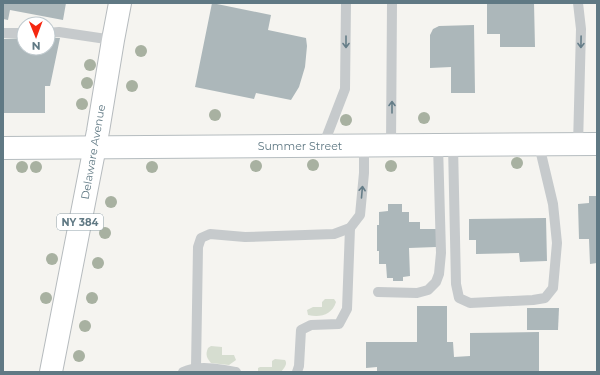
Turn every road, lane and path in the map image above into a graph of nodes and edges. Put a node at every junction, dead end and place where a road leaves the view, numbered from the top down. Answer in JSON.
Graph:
{"nodes":[{"id":1,"x":120,"y":3,"type":"edge"},
{"id":2,"x":346,"y":3,"type":"edge"},
{"id":3,"x":392,"y":3,"type":"edge"},
{"id":4,"x":578,"y":3,"type":"edge"},
{"id":5,"x":56,"y":32,"type":"edge"},
{"id":6,"x":3,"y":33,"type":"edge"},
{"id":7,"x":16,"y":33,"type":"edge"},
{"id":8,"x":113,"y":40,"type":"junction"},
{"id":9,"x":587,"y":144,"type":"edge"},
{"id":10,"x":446,"y":145,"type":"junction"},
{"id":11,"x":539,"y":145,"type":"junction"},
{"id":12,"x":323,"y":146,"type":"junction"},
{"id":13,"x":364,"y":146,"type":"junction"},
{"id":14,"x":391,"y":146,"type":"junction"},
{"id":15,"x":3,"y":148,"type":"edge"},
{"id":16,"x":95,"y":148,"type":"junction"},
{"id":17,"x":350,"y":228,"type":"junction"},
{"id":18,"x":378,"y":292,"type":"dead end"},
{"id":19,"x":196,"y":368,"type":"junction"},
{"id":20,"x":51,"y":372,"type":"edge"},
{"id":21,"x":183,"y":372,"type":"edge"},
{"id":22,"x":236,"y":372,"type":"edge"},
{"id":23,"x":297,"y":372,"type":"edge"}],
"edges":[{"from":1,"to":8,"type":"street","name":"Delaware Avenue","number":"NY 384"},
{"from":2,"to":12,"type":"lane","one_way":true},
{"from":14,"to":3,"type":"lane","one_way":true},
{"from":4,"to":9,"type":"lane","one_way":true},
{"from":5,"to":8,"type":"lane"},
{"from":6,"to":7,"type":"lane"},
{"from":8,"to":16,"type":"street","name":"Delaware Avenue","number":"NY 384"},
{"from":9,"to":11,"type":"street","name":"Summer Street"},
{"from":10,"to":11,"type":"street","name":"Summer Street"},
{"from":10,"to":11,"type":"lane"},
{"from":10,"to":14,"type":"street","name":"Summer Street"},
{"from":10,"to":18,"type":"lane"},
{"from":12,"to":13,"type":"street","name":"Summer Street"},
{"from":12,"to":16,"type":"street","name":"Summer Street"},
{"from":13,"to":14,"type":"street","name":"Summer Street"},
{"from":17,"to":13,"type":"lane","one_way":true},
{"from":15,"to":16,"type":"street","name":"Summer Street"},
{"from":16,"to":20,"type":"street","name":"Delaware Avenue","number":"NY 384"},
{"from":17,"to":19,"type":"lane"},
{"from":17,"to":23,"type":"lane"},
{"from":19,"to":21,"type":"lane"},
{"from":19,"to":22,"type":"lane"}]}
